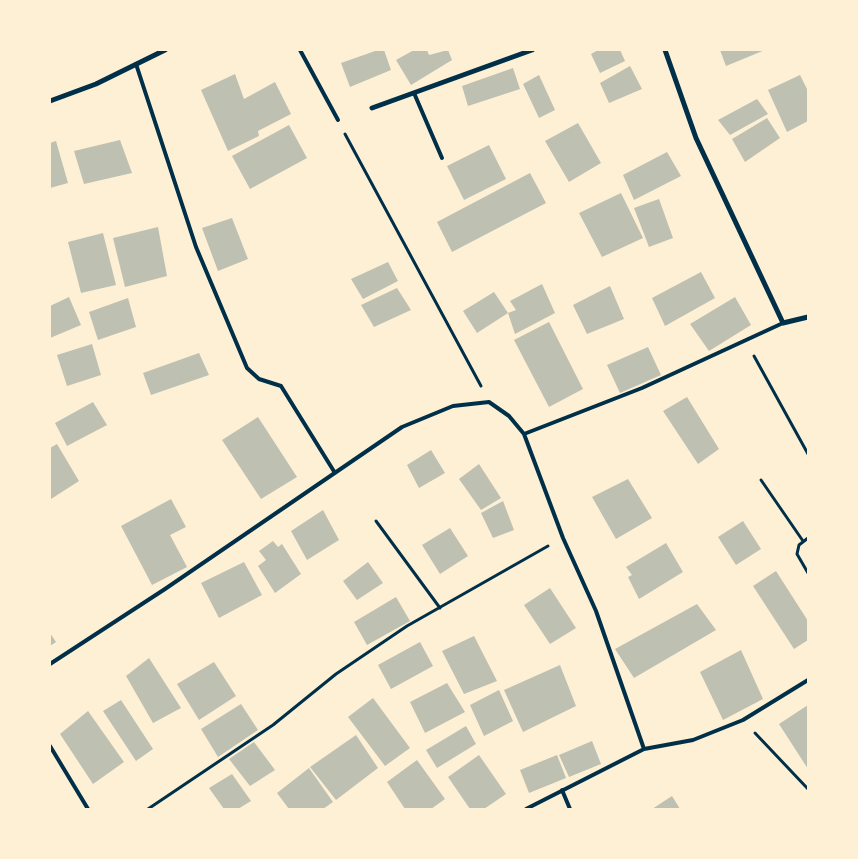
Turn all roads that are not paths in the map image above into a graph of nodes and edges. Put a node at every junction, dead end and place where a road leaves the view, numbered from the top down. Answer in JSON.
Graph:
{"nodes":[{"id":1,"x":165,"y":50,"type":"edge"},
{"id":2,"x":300,"y":50,"type":"edge"},
{"id":3,"x":532,"y":50,"type":"edge"},
{"id":4,"x":664,"y":50,"type":"edge"},
{"id":5,"x":136,"y":64,"type":"junction"},
{"id":6,"x":414,"y":93,"type":"junction"},
{"id":7,"x":50,"y":101,"type":"edge"},
{"id":8,"x":372,"y":108,"type":"dead end"},
{"id":9,"x":338,"y":120,"type":"road end"},
{"id":10,"x":442,"y":158,"type":"dead end"},
{"id":11,"x":808,"y":317,"type":"edge"},
{"id":12,"x":783,"y":323,"type":"junction"},
{"id":13,"x":524,"y":434,"type":"junction"},
{"id":14,"x":335,"y":473,"type":"junction"},
{"id":15,"x":50,"y":664,"type":"edge"},
{"id":16,"x":808,"y":680,"type":"edge"},
{"id":17,"x":50,"y":746,"type":"edge"},
{"id":18,"x":644,"y":749,"type":"junction"},
{"id":19,"x":562,"y":790,"type":"junction"},
{"id":20,"x":88,"y":809,"type":"edge"},
{"id":21,"x":526,"y":809,"type":"edge"},
{"id":22,"x":570,"y":809,"type":"edge"}],
"edges":[{"from":1,"to":5,"type":"street"},
{"from":2,"to":9,"type":"lane"},
{"from":3,"to":6,"type":"street"},
{"from":4,"to":12,"type":"street"},
{"from":5,"to":7,"type":"street"},
{"from":5,"to":14,"type":"lane"},
{"from":6,"to":8,"type":"street"},
{"from":6,"to":10,"type":"lane"},
{"from":11,"to":12,"type":"street"},
{"from":12,"to":13,"type":"lane"},
{"from":13,"to":14,"type":"lane"},
{"from":13,"to":18,"type":"lane"},
{"from":14,"to":15,"type":"lane"},
{"from":16,"to":18,"type":"lane"},
{"from":17,"to":20,"type":"lane"},
{"from":18,"to":19,"type":"lane"},
{"from":19,"to":21,"type":"lane"},
{"from":19,"to":22,"type":"lane"}]}
